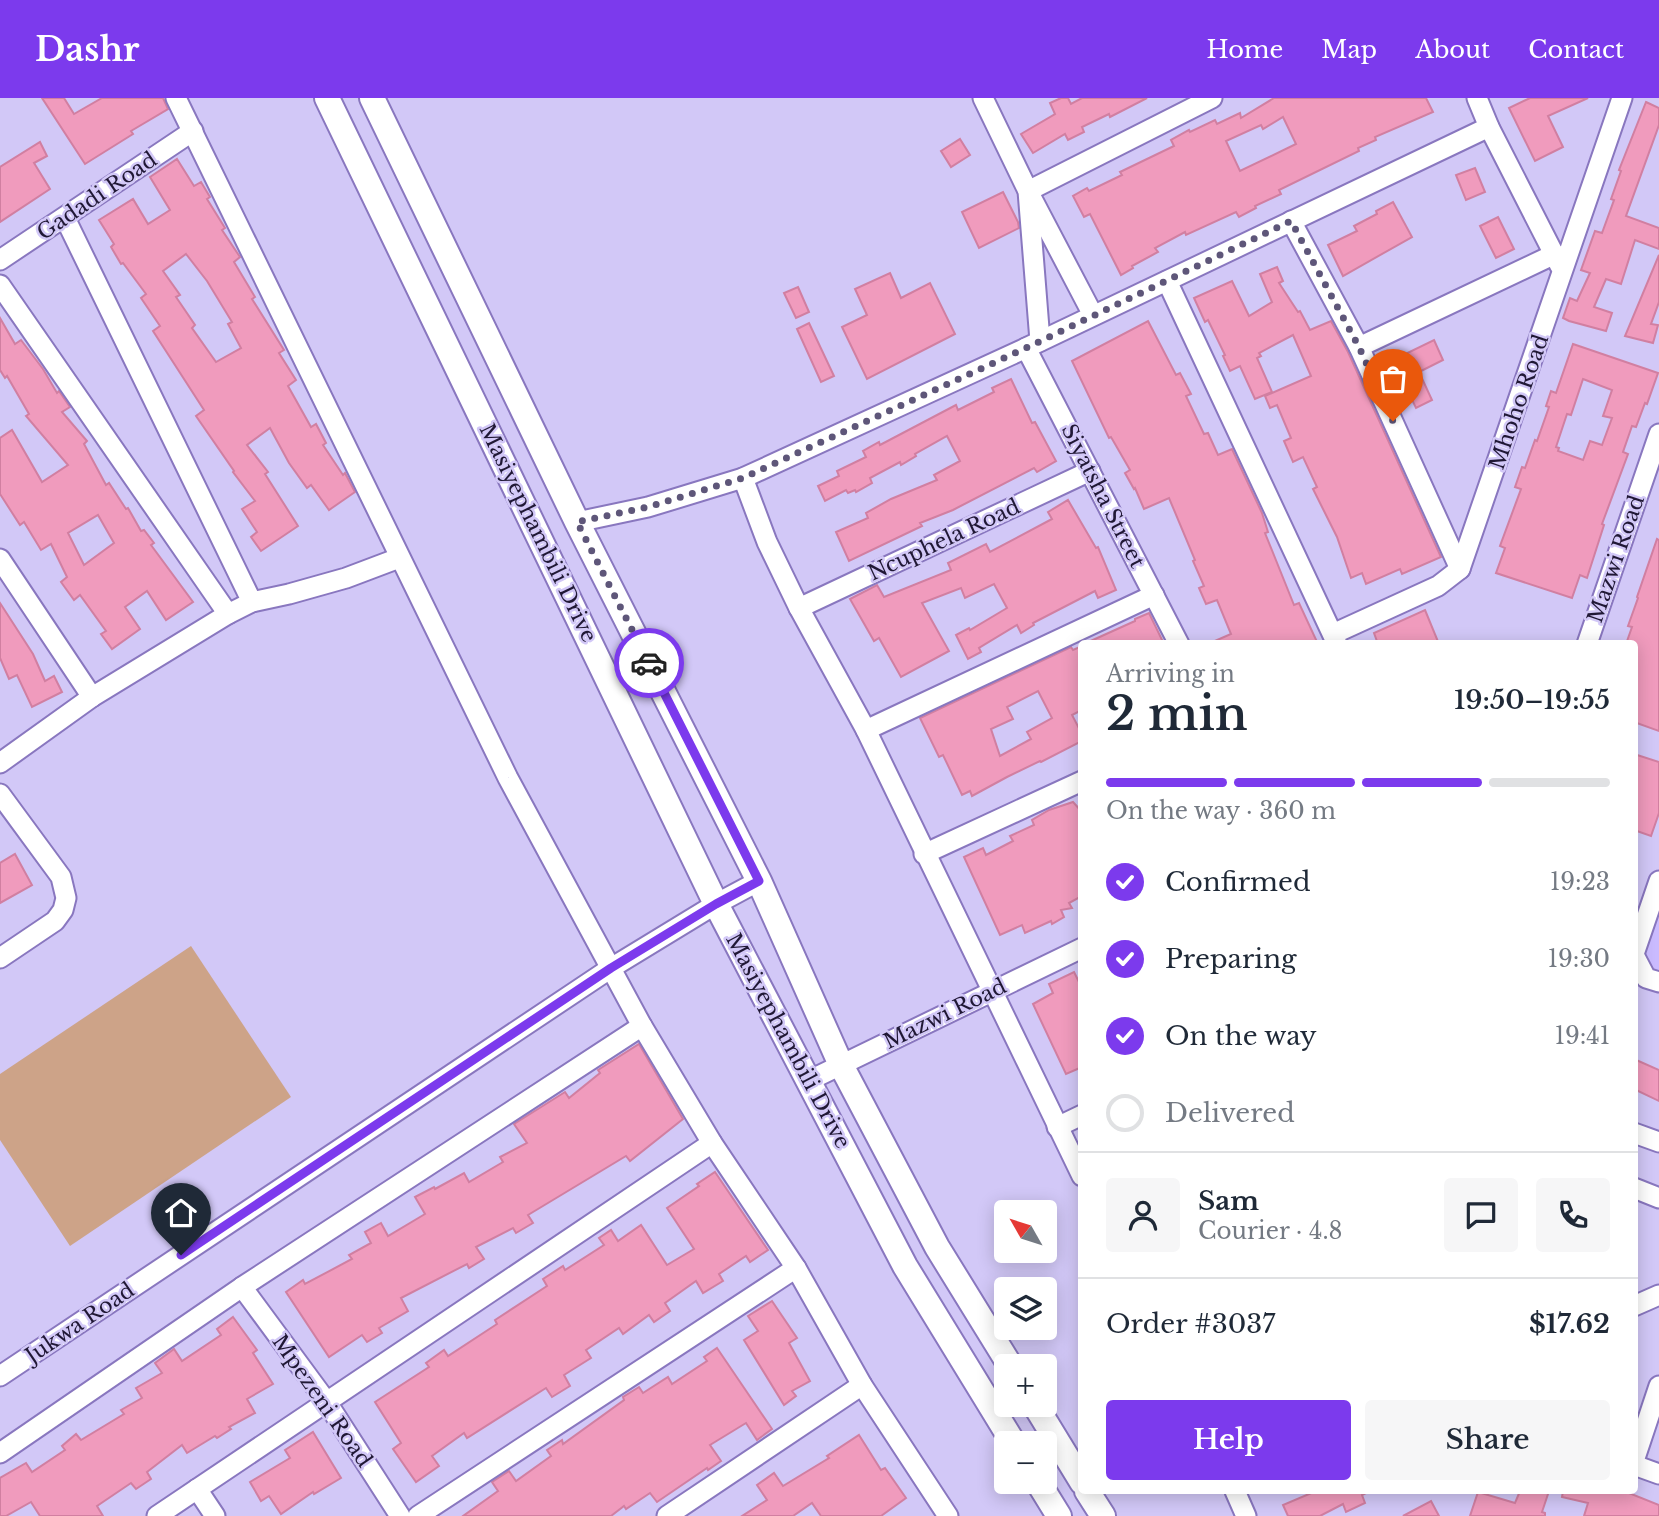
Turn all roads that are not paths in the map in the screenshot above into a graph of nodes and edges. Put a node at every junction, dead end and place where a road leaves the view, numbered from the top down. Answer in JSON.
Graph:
{"nodes":[{"id":1,"x":176,"y":98,"type":"edge"},
{"id":2,"x":327,"y":98,"type":"edge"},
{"id":3,"x":372,"y":98,"type":"edge"},
{"id":4,"x":983,"y":98,"type":"edge"},
{"id":5,"x":1212,"y":98,"type":"edge"},
{"id":6,"x":1500,"y":98,"type":"edge"},
{"id":7,"x":1622,"y":98,"type":"edge"},
{"id":8,"x":1479,"y":102,"type":"edge"},
{"id":9,"x":1489,"y":127,"type":"junction"},
{"id":10,"x":193,"y":131,"type":"junction"},
{"id":11,"x":1028,"y":191,"type":"junction"},
{"id":12,"x":65,"y":218,"type":"junction"},
{"id":13,"x":1291,"y":221,"type":"junction"},
{"id":14,"x":1555,"y":254,"type":"junction"},
{"id":15,"x":0,"y":260,"type":"edge"},
{"id":16,"x":1563,"y":274,"type":"junction"},
{"id":17,"x":1167,"y":281,"type":"junction"},
{"id":18,"x":0,"y":285,"type":"edge"},
{"id":19,"x":1093,"y":315,"type":"junction"},
{"id":20,"x":1033,"y":345,"type":"junction"},
{"id":21,"x":1359,"y":347,"type":"junction"},
{"id":22,"x":1659,"y":434,"type":"edge"},
{"id":23,"x":1090,"y":471,"type":"junction"},
{"id":24,"x":743,"y":478,"type":"junction"},
{"id":25,"x":577,"y":522,"type":"junction"},
{"id":26,"x":399,"y":558,"type":"junction"},
{"id":27,"x":0,"y":559,"type":"edge"},
{"id":28,"x":1460,"y":569,"type":"junction"},
{"id":29,"x":1154,"y":595,"type":"junction"},
{"id":30,"x":252,"y":602,"type":"junction"},
{"id":31,"x":799,"y":608,"type":"junction"},
{"id":32,"x":228,"y":614,"type":"junction"},
{"id":33,"x":1335,"y":639,"type":"edge"},
{"id":34,"x":1177,"y":640,"type":"edge"},
{"id":35,"x":1588,"y":640,"type":"edge"},
{"id":36,"x":92,"y":697,"type":"junction"},
{"id":37,"x":866,"y":730,"type":"junction"},
{"id":38,"x":0,"y":763,"type":"edge"},
{"id":39,"x":1078,"y":782,"type":"edge"},
{"id":40,"x":0,"y":794,"type":"edge"},
{"id":41,"x":924,"y":854,"type":"junction"},
{"id":42,"x":759,"y":881,"type":"junction"},
{"id":43,"x":1659,"y":881,"type":"edge"},
{"id":44,"x":716,"y":904,"type":"junction"},
{"id":45,"x":1638,"y":942,"type":"edge"},
{"id":46,"x":1078,"y":950,"type":"edge"},
{"id":47,"x":0,"y":958,"type":"edge"},
{"id":48,"x":1638,"y":963,"type":"edge"},
{"id":49,"x":611,"y":968,"type":"junction"},
{"id":50,"x":1647,"y":984,"type":"edge"},
{"id":51,"x":991,"y":991,"type":"junction"},
{"id":52,"x":642,"y":1026,"type":"junction"},
{"id":53,"x":841,"y":1065,"type":"junction"},
{"id":54,"x":808,"y":1081,"type":"junction"},
{"id":55,"x":1078,"y":1117,"type":"edge"},
{"id":56,"x":1057,"y":1127,"type":"junction"},
{"id":57,"x":1638,"y":1134,"type":"edge"},
{"id":58,"x":1659,"y":1142,"type":"edge"},
{"id":59,"x":712,"y":1143,"type":"junction"},
{"id":60,"x":1078,"y":1168,"type":"edge"},
{"id":61,"x":1638,"y":1190,"type":"edge"},
{"id":62,"x":1659,"y":1198,"type":"edge"},
{"id":63,"x":796,"y":1268,"type":"junction"},
{"id":64,"x":242,"y":1287,"type":"junction"},
{"id":65,"x":1659,"y":1295,"type":"edge"},
{"id":66,"x":1638,"y":1304,"type":"edge"},
{"id":67,"x":1003,"y":1354,"type":"edge"},
{"id":68,"x":0,"y":1377,"type":"edge"},
{"id":69,"x":862,"y":1385,"type":"junction"},
{"id":70,"x":1659,"y":1386,"type":"edge"},
{"id":71,"x":326,"y":1401,"type":"junction"},
{"id":72,"x":1041,"y":1417,"type":"edge"},
{"id":73,"x":1006,"y":1431,"type":"edge"},
{"id":74,"x":1638,"y":1451,"type":"edge"},
{"id":75,"x":0,"y":1453,"type":"edge"},
{"id":76,"x":1638,"y":1465,"type":"edge"},
{"id":77,"x":1659,"y":1474,"type":"edge"},
{"id":78,"x":1078,"y":1476,"type":"edge"},
{"id":79,"x":197,"y":1489,"type":"junction"},
{"id":80,"x":1045,"y":1494,"type":"edge"},
{"id":81,"x":1089,"y":1494,"type":"edge"},
{"id":82,"x":1241,"y":1494,"type":"edge"},
{"id":83,"x":157,"y":1516,"type":"edge"},
{"id":84,"x":215,"y":1516,"type":"edge"},
{"id":85,"x":400,"y":1516,"type":"edge"},
{"id":86,"x":418,"y":1516,"type":"edge"},
{"id":87,"x":667,"y":1516,"type":"edge"},
{"id":88,"x":947,"y":1516,"type":"edge"},
{"id":89,"x":1059,"y":1516,"type":"edge"},
{"id":90,"x":1102,"y":1516,"type":"edge"},
{"id":91,"x":1246,"y":1516,"type":"edge"}],
"edges":[{"from":1,"to":10,"type":"street"},
{"from":2,"to":44,"type":"main road","name":"Masiyephambili Drive"},
{"from":3,"to":25,"type":"main road","name":"Masiyephambili Drive"},
{"from":4,"to":11,"type":"street"},
{"from":5,"to":11,"type":"street"},
{"from":6,"to":8,"type":"street"},
{"from":7,"to":16,"type":"street","name":"Mhoho Road"},
{"from":8,"to":9,"type":"street"},
{"from":9,"to":13,"type":"street"},
{"from":9,"to":14,"type":"street"},
{"from":10,"to":12,"type":"street","name":"Gadadi Road"},
{"from":10,"to":26,"type":"street"},
{"from":11,"to":19,"type":"street"},
{"from":11,"to":20,"type":"street"},
{"from":12,"to":15,"type":"street","name":"Gadadi Road"},
{"from":12,"to":30,"type":"street"},
{"from":13,"to":17,"type":"street"},
{"from":13,"to":21,"type":"street"},
{"from":14,"to":16,"type":"street"},
{"from":14,"to":21,"type":"street"},
{"from":16,"to":28,"type":"street","name":"Mhoho Road"},
{"from":17,"to":19,"type":"street"},
{"from":17,"to":33,"type":"street"},
{"from":18,"to":32,"type":"street"},
{"from":19,"to":20,"type":"street"},
{"from":20,"to":23,"type":"street","name":"Siyatsha Street"},
{"from":20,"to":24,"type":"street"},
{"from":21,"to":28,"type":"street"},
{"from":22,"to":35,"type":"street","name":"Mazwi Road"},
{"from":23,"to":29,"type":"street","name":"Siyatsha Street"},
{"from":23,"to":31,"type":"street","name":"Ncuphela Road"},
{"from":24,"to":25,"type":"street"},
{"from":24,"to":31,"type":"street"},
{"from":25,"to":42,"type":"main road","name":"Masiyephambili Drive"},
{"from":26,"to":30,"type":"street"},
{"from":26,"to":49,"type":"street"},
{"from":27,"to":36,"type":"street"},
{"from":28,"to":33,"type":"street"},
{"from":29,"to":34,"type":"street","name":"Siyatsha Street"},
{"from":29,"to":37,"type":"street"},
{"from":30,"to":32,"type":"street"},
{"from":31,"to":37,"type":"street"},
{"from":32,"to":36,"type":"street"},
{"from":36,"to":38,"type":"street"},
{"from":37,"to":41,"type":"street"},
{"from":39,"to":41,"type":"street"},
{"from":40,"to":47,"type":"street"},
{"from":41,"to":51,"type":"street"},
{"from":42,"to":44,"type":"street","name":"Jukwa Road"},
{"from":42,"to":53,"type":"main road","name":"Masiyephambili Drive"},
{"from":43,"to":45,"type":"street"},
{"from":44,"to":49,"type":"street","name":"Jukwa Road"},
{"from":44,"to":54,"type":"main road","name":"Masiyephambili Drive"},
{"from":46,"to":51,"type":"street","name":"Mazwi Road"},
{"from":48,"to":50,"type":"street"},
{"from":49,"to":52,"type":"street"},
{"from":49,"to":68,"type":"street","name":"Jukwa Road"},
{"from":51,"to":53,"type":"street","name":"Mazwi Road"},
{"from":51,"to":56,"type":"street"},
{"from":52,"to":59,"type":"street"},
{"from":52,"to":64,"type":"street"},
{"from":53,"to":54,"type":"street","name":"Mazwi Road"},
{"from":53,"to":67,"type":"main road","name":"Masiyephambili Drive"},
{"from":54,"to":73,"type":"main road","name":"Masiyephambili Drive"},
{"from":55,"to":56,"type":"street"},
{"from":56,"to":60,"type":"street"},
{"from":57,"to":58,"type":"street"},
{"from":59,"to":63,"type":"street"},
{"from":59,"to":71,"type":"street"},
{"from":61,"to":62,"type":"street"},
{"from":63,"to":69,"type":"street"},
{"from":63,"to":86,"type":"street"},
{"from":64,"to":71,"type":"street","name":"Mpezeni Road"},
{"from":64,"to":75,"type":"street"},
{"from":65,"to":66,"type":"street"},
{"from":69,"to":87,"type":"street"},
{"from":69,"to":88,"type":"street"},
{"from":70,"to":74,"type":"street"},
{"from":71,"to":79,"type":"street"},
{"from":71,"to":85,"type":"street","name":"Mpezeni Road"},
{"from":72,"to":78,"type":"main road"},
{"from":76,"to":77,"type":"street"},
{"from":79,"to":83,"type":"street"},
{"from":79,"to":84,"type":"street"},
{"from":80,"to":89,"type":"main road"},
{"from":81,"to":90,"type":"main road"},
{"from":82,"to":91,"type":"street"}]}
